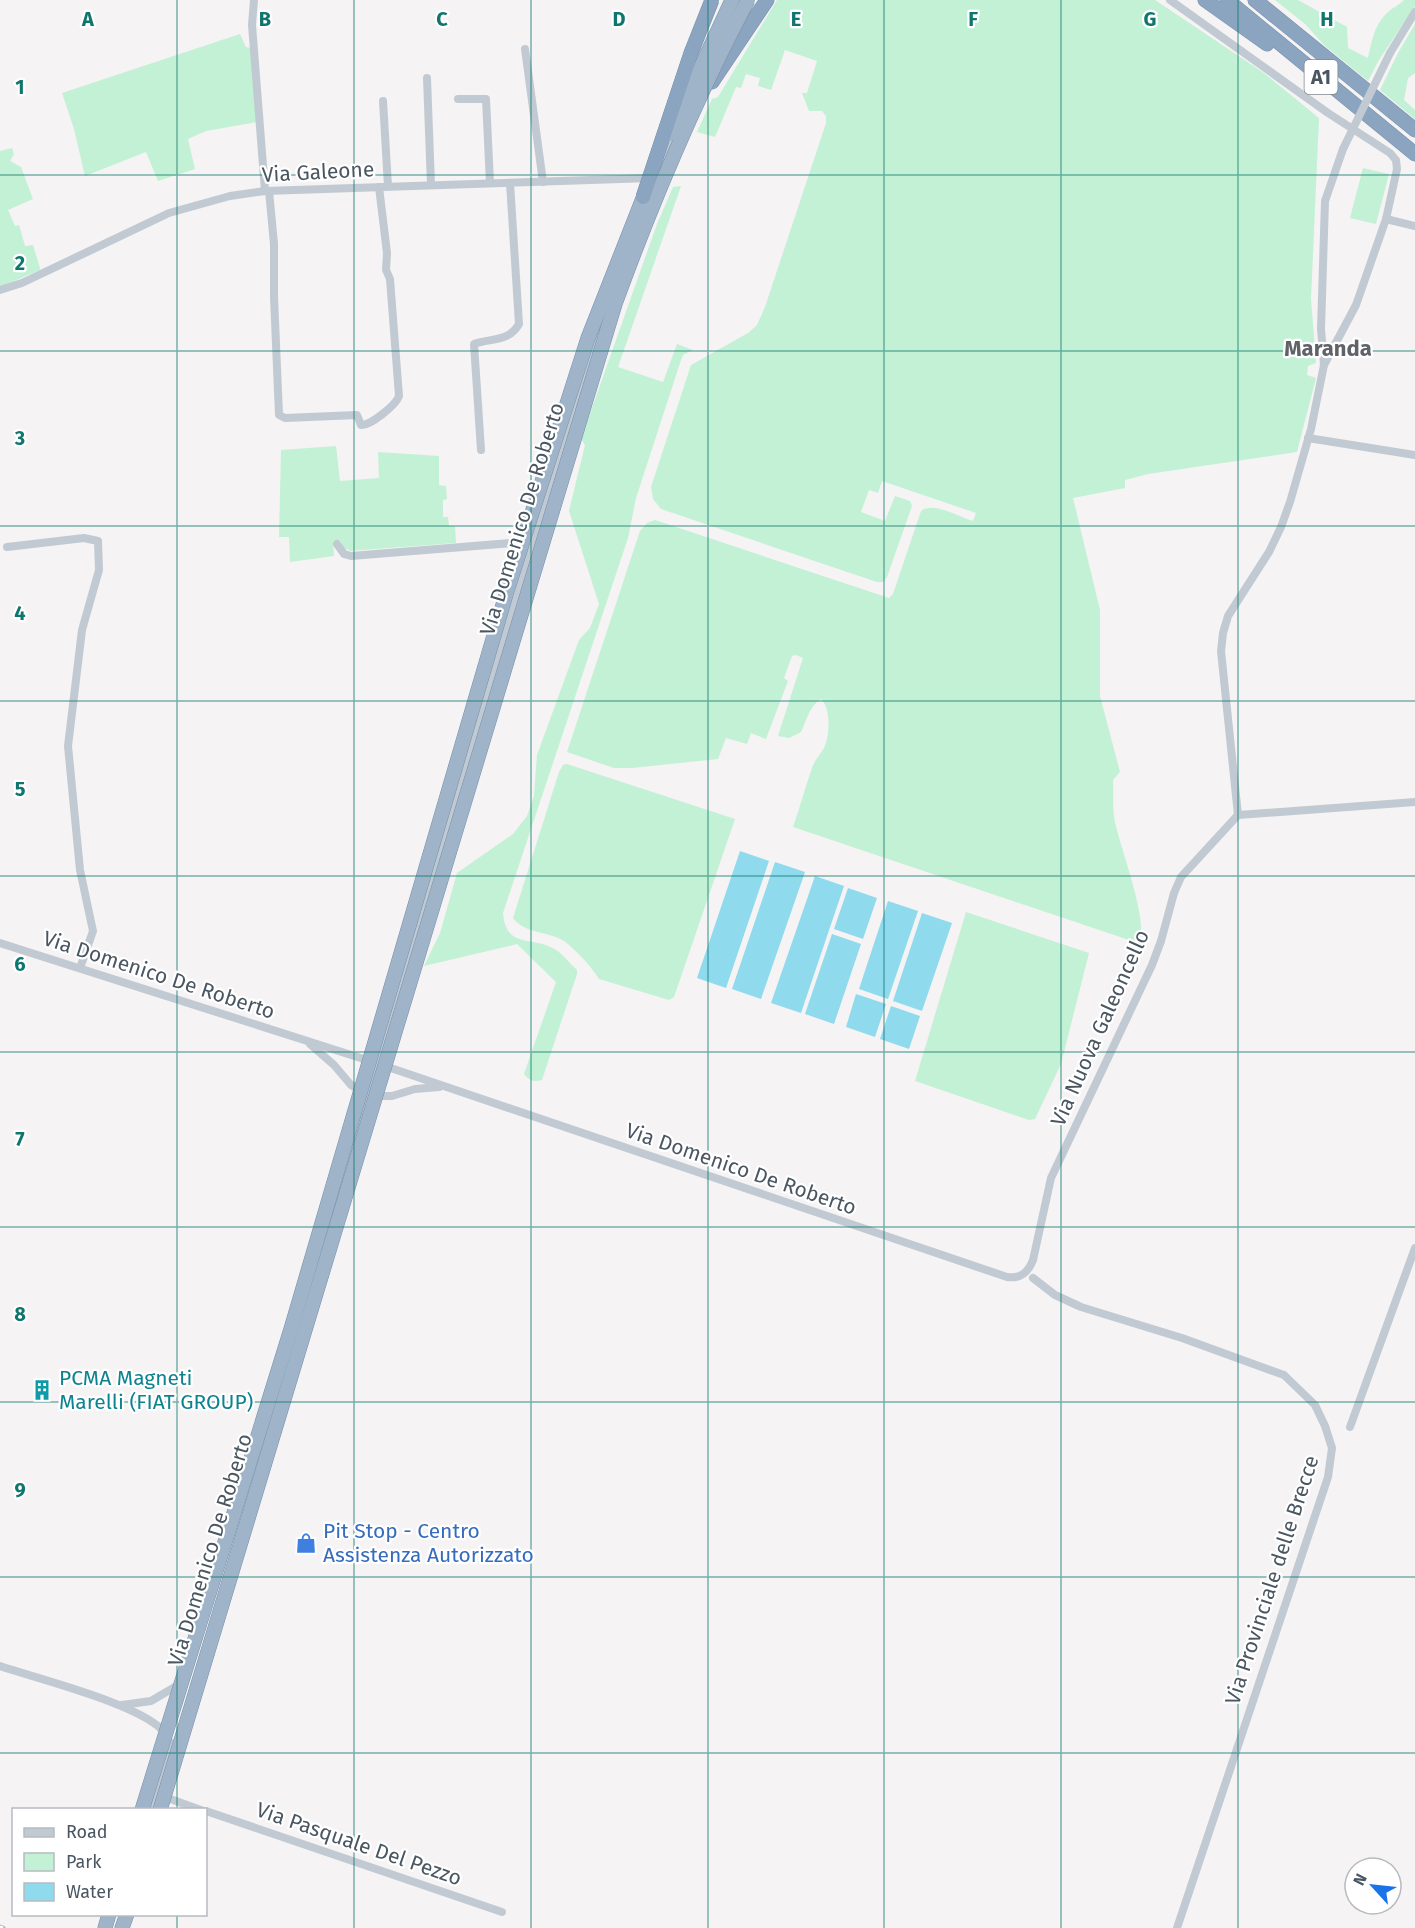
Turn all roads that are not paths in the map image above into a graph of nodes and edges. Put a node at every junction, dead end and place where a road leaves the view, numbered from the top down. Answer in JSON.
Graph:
{"nodes":[{"id":1,"x":254,"y":0,"type":"edge"},
{"id":2,"x":712,"y":0,"type":"edge"},
{"id":3,"x":747,"y":0,"type":"edge"},
{"id":4,"x":767,"y":0,"type":"edge"},
{"id":5,"x":1170,"y":0,"type":"edge"},
{"id":6,"x":1205,"y":0,"type":"edge"},
{"id":7,"x":1227,"y":0,"type":"edge"},
{"id":8,"x":733,"y":2,"type":"edge"},
{"id":9,"x":1257,"y":2,"type":"edge"},
{"id":10,"x":1415,"y":12,"type":"edge"},
{"id":11,"x":525,"y":49,"type":"dead end"},
{"id":12,"x":427,"y":78,"type":"dead end"},
{"id":13,"x":458,"y":99,"type":"dead end"},
{"id":14,"x":383,"y":101,"type":"dead end"},
{"id":15,"x":694,"y":108,"type":"junction"},
{"id":16,"x":1380,"y":125,"type":"junction"},
{"id":17,"x":1415,"y":130,"type":"edge"},
{"id":18,"x":1415,"y":154,"type":"edge"},
{"id":19,"x":657,"y":178,"type":"junction"},
{"id":20,"x":543,"y":182,"type":"junction"},
{"id":21,"x":490,"y":183,"type":"junction"},
{"id":22,"x":510,"y":183,"type":"junction"},
{"id":23,"x":431,"y":185,"type":"junction"},
{"id":24,"x":388,"y":186,"type":"junction"},
{"id":25,"x":379,"y":187,"type":"junction"},
{"id":26,"x":267,"y":191,"type":"junction"},
{"id":27,"x":643,"y":197,"type":"junction"},
{"id":28,"x":1386,"y":219,"type":"junction"},
{"id":29,"x":1415,"y":226,"type":"edge"},
{"id":30,"x":0,"y":290,"type":"edge"},
{"id":31,"x":1324,"y":365,"type":"junction"},
{"id":32,"x":1308,"y":438,"type":"junction"},
{"id":33,"x":481,"y":450,"type":"dead end"},
{"id":34,"x":1415,"y":455,"type":"edge"},
{"id":35,"x":534,"y":542,"type":"junction"},
{"id":36,"x":336,"y":544,"type":"dead end"},
{"id":37,"x":7,"y":547,"type":"dead end"},
{"id":38,"x":1415,"y":802,"type":"edge"},
{"id":39,"x":1238,"y":815,"type":"junction"},
{"id":40,"x":0,"y":943,"type":"edge"},
{"id":41,"x":81,"y":968,"type":"junction"},
{"id":42,"x":307,"y":1041,"type":"junction"},
{"id":43,"x":378,"y":1064,"type":"junction"},
{"id":44,"x":444,"y":1087,"type":"junction"},
{"id":45,"x":368,"y":1095,"type":"junction"},
{"id":46,"x":1415,"y":1248,"type":"edge"},
{"id":47,"x":1025,"y":1273,"type":"joint"},
{"id":48,"x":1033,"y":1278,"type":"dead end"},
{"id":49,"x":1350,"y":1427,"type":"dead end"},
{"id":50,"x":0,"y":1666,"type":"edge"},
{"id":51,"x":190,"y":1678,"type":"junction"},
{"id":52,"x":120,"y":1705,"type":"junction"},
{"id":53,"x":171,"y":1740,"type":"junction"},
{"id":54,"x":155,"y":1794,"type":"junction"},
{"id":55,"x":142,"y":1808,"type":"edge"},
{"id":56,"x":150,"y":1808,"type":"edge"},
{"id":57,"x":160,"y":1808,"type":"edge"},
{"id":58,"x":197,"y":1808,"type":"edge"},
{"id":59,"x":207,"y":1811,"type":"edge"},
{"id":60,"x":502,"y":1912,"type":"dead end"},
{"id":61,"x":1177,"y":1928,"type":"edge"}],
"edges":[{"from":1,"to":26,"type":"street"},
{"from":2,"to":27,"type":"highway","bridge":true},
{"from":3,"to":15,"type":"highway","bridge":true},
{"from":4,"to":15,"type":"highway","bridge":true},
{"from":5,"to":28,"type":"street"},
{"from":6,"to":16,"type":"highway"},
{"from":7,"to":16,"type":"highway","number":"A1"},
{"from":8,"to":19,"type":"street","name":"Via Domenico De Roberto"},
{"from":8,"to":27,"type":"highway","bridge":true},
{"from":9,"to":17,"type":"highway","number":"A1"},
{"from":10,"to":31,"type":"street","bridge":true},
{"from":11,"to":20,"type":"street"},
{"from":12,"to":23,"type":"street"},
{"from":13,"to":21,"type":"street"},
{"from":14,"to":24,"type":"street"},
{"from":15,"to":57,"type":"highway","bridge":true},
{"from":16,"to":18,"type":"highway","number":"A1"},
{"from":19,"to":20,"type":"street","name":"Via Galeone"},
{"from":19,"to":35,"type":"street","name":"Via Domenico De Roberto"},
{"from":20,"to":22,"type":"street","name":"Via Galeone"},
{"from":21,"to":22,"type":"street","name":"Via Galeone"},
{"from":21,"to":23,"type":"street","name":"Via Galeone"},
{"from":22,"to":33,"type":"street"},
{"from":23,"to":24,"type":"street","name":"Via Galeone"},
{"from":24,"to":25,"type":"street","name":"Via Galeone"},
{"from":25,"to":26,"type":"street","name":"Via Galeone"},
{"from":25,"to":26,"type":"street"},
{"from":26,"to":30,"type":"street","name":"Via Galeone"},
{"from":27,"to":55,"type":"highway","bridge":true},
{"from":28,"to":29,"type":"street"},
{"from":28,"to":31,"type":"street"},
{"from":31,"to":32,"type":"street"},
{"from":32,"to":34,"type":"street"},
{"from":32,"to":39,"type":"street"},
{"from":35,"to":36,"type":"street"},
{"from":35,"to":43,"type":"street","name":"Via Domenico De Roberto"},
{"from":37,"to":41,"type":"street"},
{"from":38,"to":39,"type":"street"},
{"from":39,"to":47,"type":"street","name":"Via Nuova Galeoncello"},
{"from":40,"to":41,"type":"street","name":"Via Domenico De Roberto"},
{"from":41,"to":42,"type":"street","name":"Via Domenico De Roberto"},
{"from":42,"to":43,"type":"street","name":"Via Domenico De Roberto"},
{"from":42,"to":45,"type":"street","name":"Via Domenico De Roberto"},
{"from":43,"to":44,"type":"street","name":"Via Domenico De Roberto"},
{"from":43,"to":45,"type":"street","name":"Via Domenico De Roberto"},
{"from":44,"to":45,"type":"street","name":"Via Domenico De Roberto"},
{"from":44,"to":47,"type":"street","name":"Via Domenico De Roberto"},
{"from":45,"to":51,"type":"street","name":"Via Domenico De Roberto"},
{"from":46,"to":49,"type":"street"},
{"from":48,"to":61,"type":"street","name":"Via Provinciale delle Brecce"},
{"from":50,"to":52,"type":"street"},
{"from":51,"to":52,"type":"street"},
{"from":51,"to":53,"type":"street","name":"Via Domenico De Roberto"},
{"from":52,"to":53,"type":"street"},
{"from":53,"to":54,"type":"street","name":"Via Domenico De Roberto"},
{"from":54,"to":56,"type":"street","name":"Via Domenico De Roberto"},
{"from":54,"to":58,"type":"street","name":"Via Pasquale Del Pezzo"},
{"from":59,"to":60,"type":"street","name":"Via Pasquale Del Pezzo"}]}
